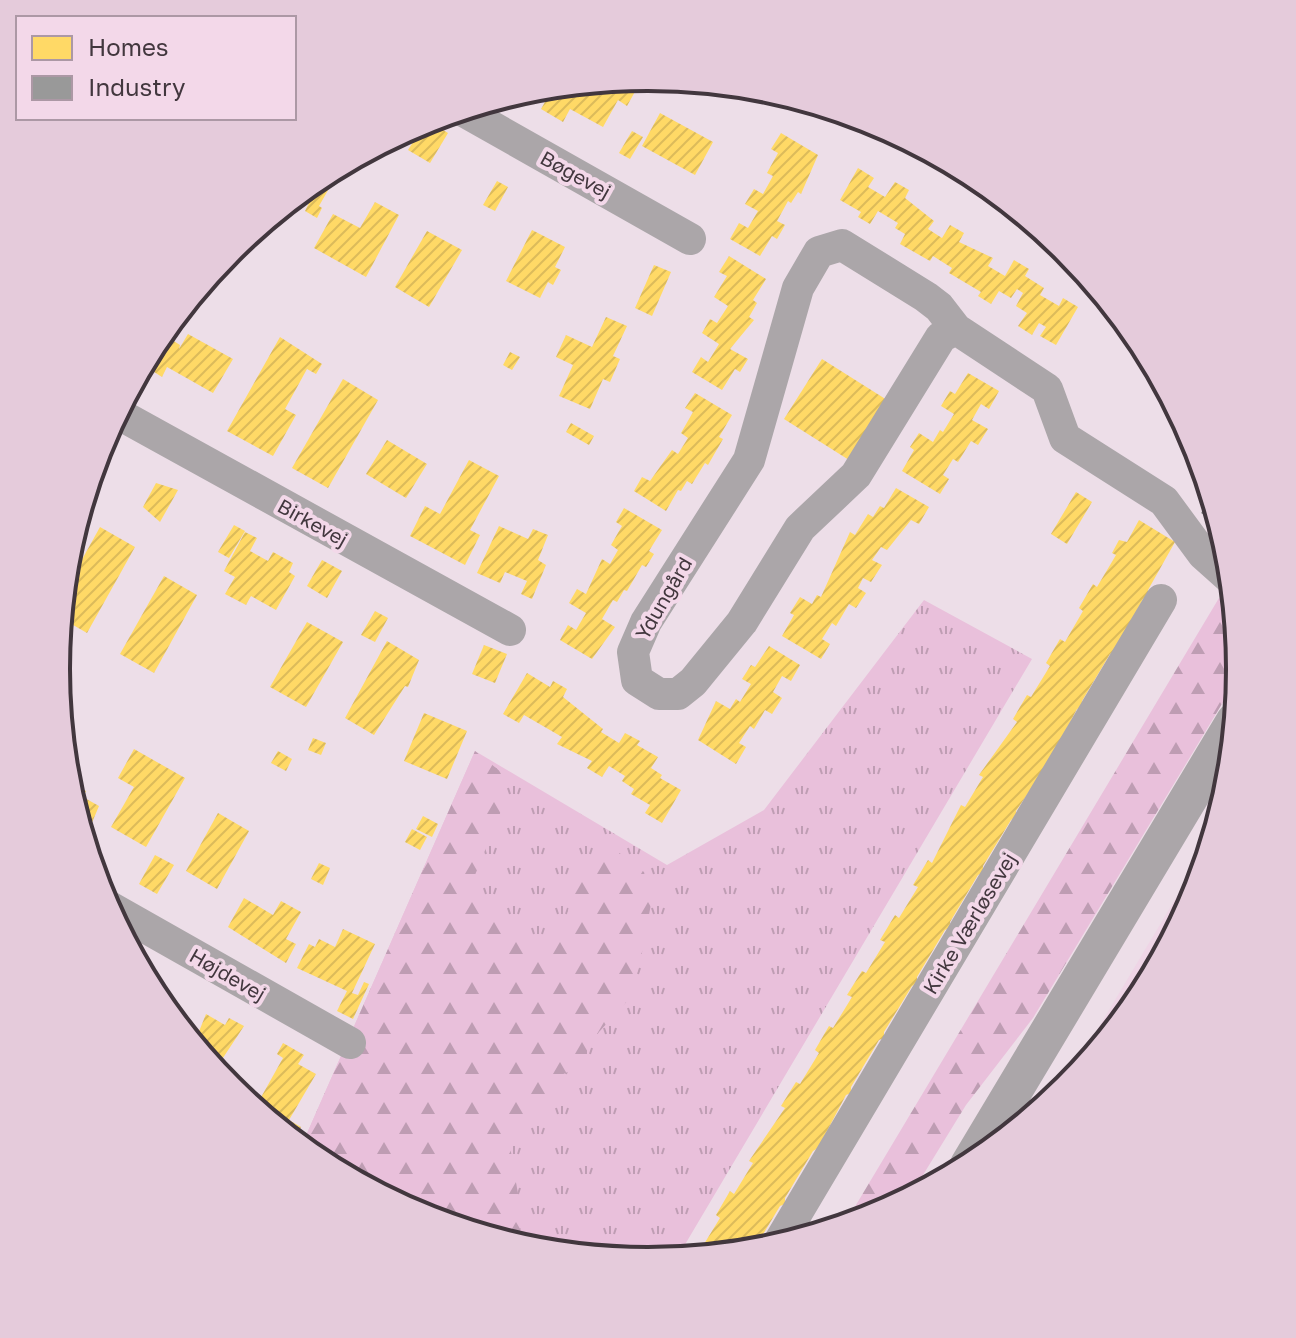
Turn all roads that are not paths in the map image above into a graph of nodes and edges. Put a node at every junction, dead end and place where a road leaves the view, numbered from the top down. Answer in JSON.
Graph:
{"nodes":[{"id":1,"x":476,"y":118,"type":"edge"},
{"id":2,"x":690,"y":239,"type":"dead end"},
{"id":3,"x":956,"y":329,"type":"junction"},
{"id":4,"x":127,"y":419,"type":"edge"},
{"id":5,"x":1217,"y":566,"type":"edge"},
{"id":6,"x":1161,"y":600,"type":"dead end"},
{"id":7,"x":510,"y":630,"type":"dead end"},
{"id":8,"x":1221,"y":745,"type":"edge"},
{"id":9,"x":126,"y":916,"type":"edge"},
{"id":10,"x":350,"y":1043,"type":"dead end"},
{"id":11,"x":985,"y":1139,"type":"edge"},
{"id":12,"x":787,"y":1230,"type":"edge"}],
"edges":[{"from":1,"to":2,"type":"street","name":"Bøgevej"},
{"from":3,"to":3,"type":"street","name":"Ydungård"},
{"from":3,"to":5,"type":"street","name":"Ydungård"},
{"from":4,"to":7,"type":"street","name":"Birkevej"},
{"from":6,"to":12,"type":"street","name":"Kirke Værløsevej"},
{"from":8,"to":11,"type":"street"},
{"from":9,"to":10,"type":"street","name":"Højdevej"}]}
